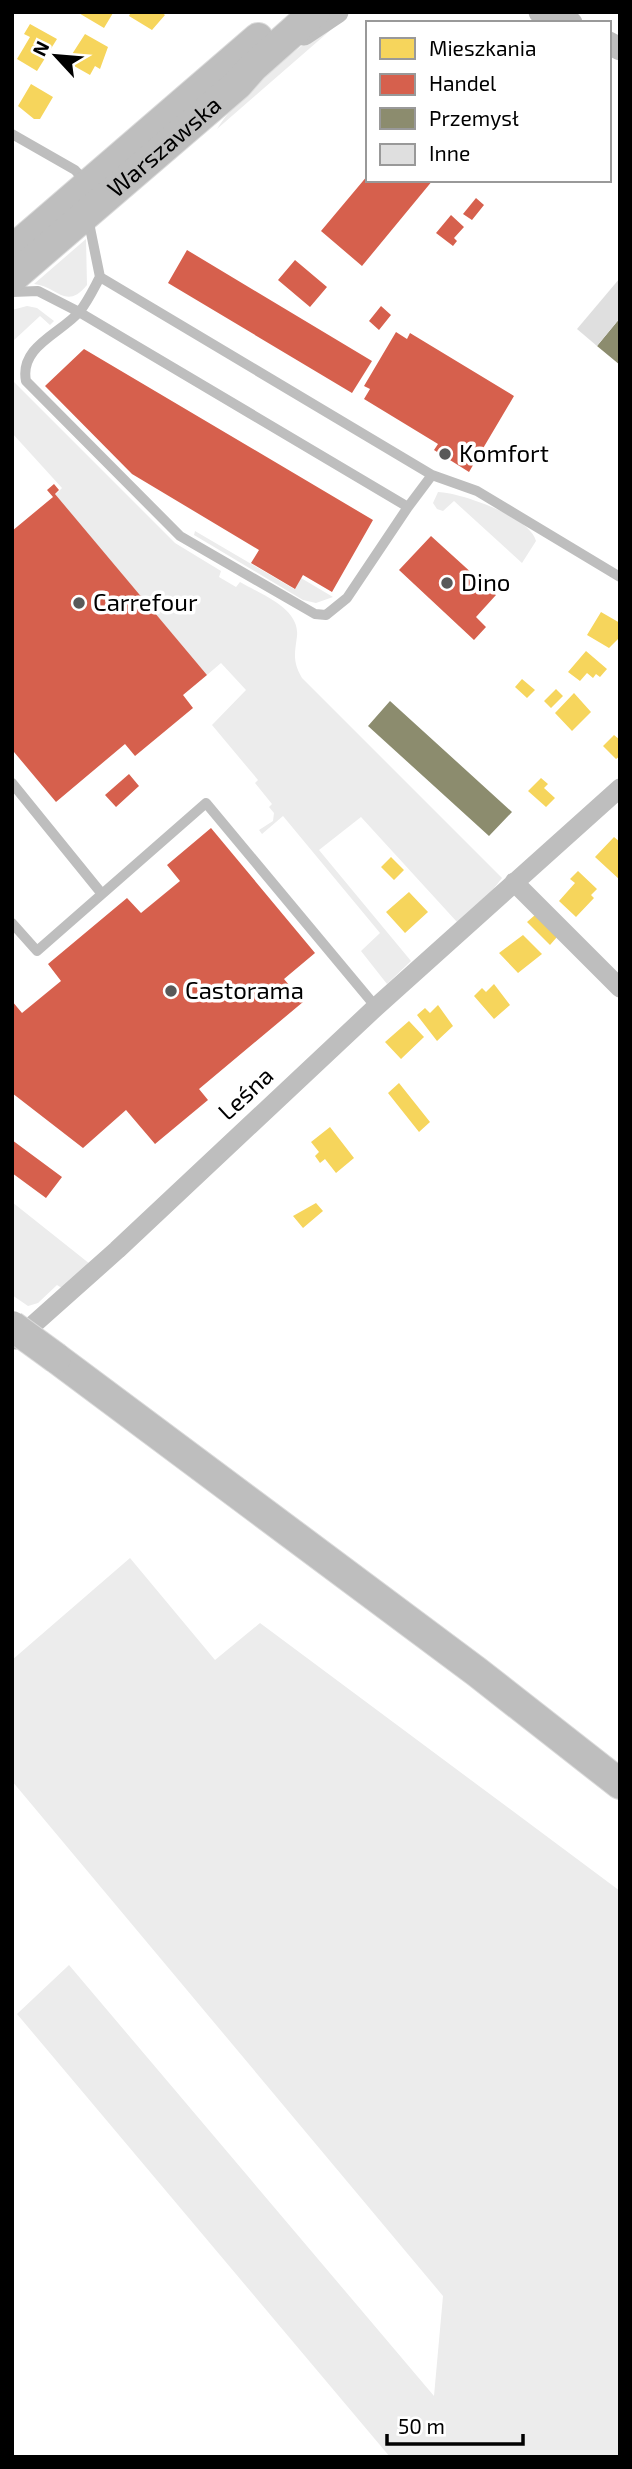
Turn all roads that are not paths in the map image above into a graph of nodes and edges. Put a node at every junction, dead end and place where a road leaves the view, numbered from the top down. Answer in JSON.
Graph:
{"nodes":[{"id":1,"x":288,"y":12,"type":"edge"},
{"id":2,"x":316,"y":12,"type":"edge"},
{"id":3,"x":337,"y":12,"type":"edge"},
{"id":4,"x":542,"y":13,"type":"edge"},
{"id":5,"x":565,"y":21,"type":"edge"},
{"id":6,"x":238,"y":84,"type":"junction"},
{"id":7,"x":12,"y":134,"type":"edge"},
{"id":8,"x":88,"y":184,"type":"junction"},
{"id":9,"x":88,"y":214,"type":"junction"},
{"id":10,"x":12,"y":250,"type":"edge"},
{"id":11,"x":100,"y":277,"type":"junction"},
{"id":12,"x":12,"y":278,"type":"edge"},
{"id":13,"x":12,"y":292,"type":"edge"},
{"id":14,"x":79,"y":312,"type":"junction"},
{"id":15,"x":432,"y":475,"type":"junction"},
{"id":16,"x":408,"y":507,"type":"junction"},
{"id":17,"x":620,"y":577,"type":"edge"},
{"id":18,"x":12,"y":783,"type":"edge"},
{"id":19,"x":620,"y":789,"type":"edge"},
{"id":20,"x":514,"y":882,"type":"junction"},
{"id":21,"x":102,"y":894,"type":"junction"},
{"id":22,"x":12,"y":923,"type":"edge"},
{"id":23,"x":620,"y":988,"type":"edge"},
{"id":24,"x":376,"y":1007,"type":"junction"},
{"id":25,"x":12,"y":1326,"type":"edge"},
{"id":26,"x":12,"y":1343,"type":"edge"},
{"id":27,"x":620,"y":1784,"type":"edge"}],
"edges":[{"from":1,"to":8,"type":"main road","name":"Warszawska"},
{"from":2,"to":6,"type":"main road","name":"Warszawska"},
{"from":3,"to":6,"type":"street"},
{"from":4,"to":5,"type":"street"},
{"from":6,"to":9,"type":"main road","name":"Warszawska"},
{"from":7,"to":8,"type":"lane"},
{"from":8,"to":10,"type":"main road","name":"Warszawska"},
{"from":9,"to":11,"type":"lane"},
{"from":9,"to":12,"type":"main road","name":"Warszawska"},
{"from":11,"to":14,"type":"lane"},
{"from":11,"to":15,"type":"lane"},
{"from":13,"to":14,"type":"lane"},
{"from":14,"to":16,"type":"lane"},
{"from":14,"to":16,"type":"lane"},
{"from":15,"to":16,"type":"lane"},
{"from":15,"to":17,"type":"lane"},
{"from":18,"to":21,"type":"lane"},
{"from":19,"to":20,"type":"street","name":"Leśna"},
{"from":20,"to":23,"type":"street"},
{"from":20,"to":24,"type":"street","name":"Leśna"},
{"from":21,"to":22,"type":"lane"},
{"from":21,"to":24,"type":"lane"},
{"from":24,"to":26,"type":"street","name":"Leśna"},
{"from":25,"to":27,"type":"main road","bridge":true}]}
